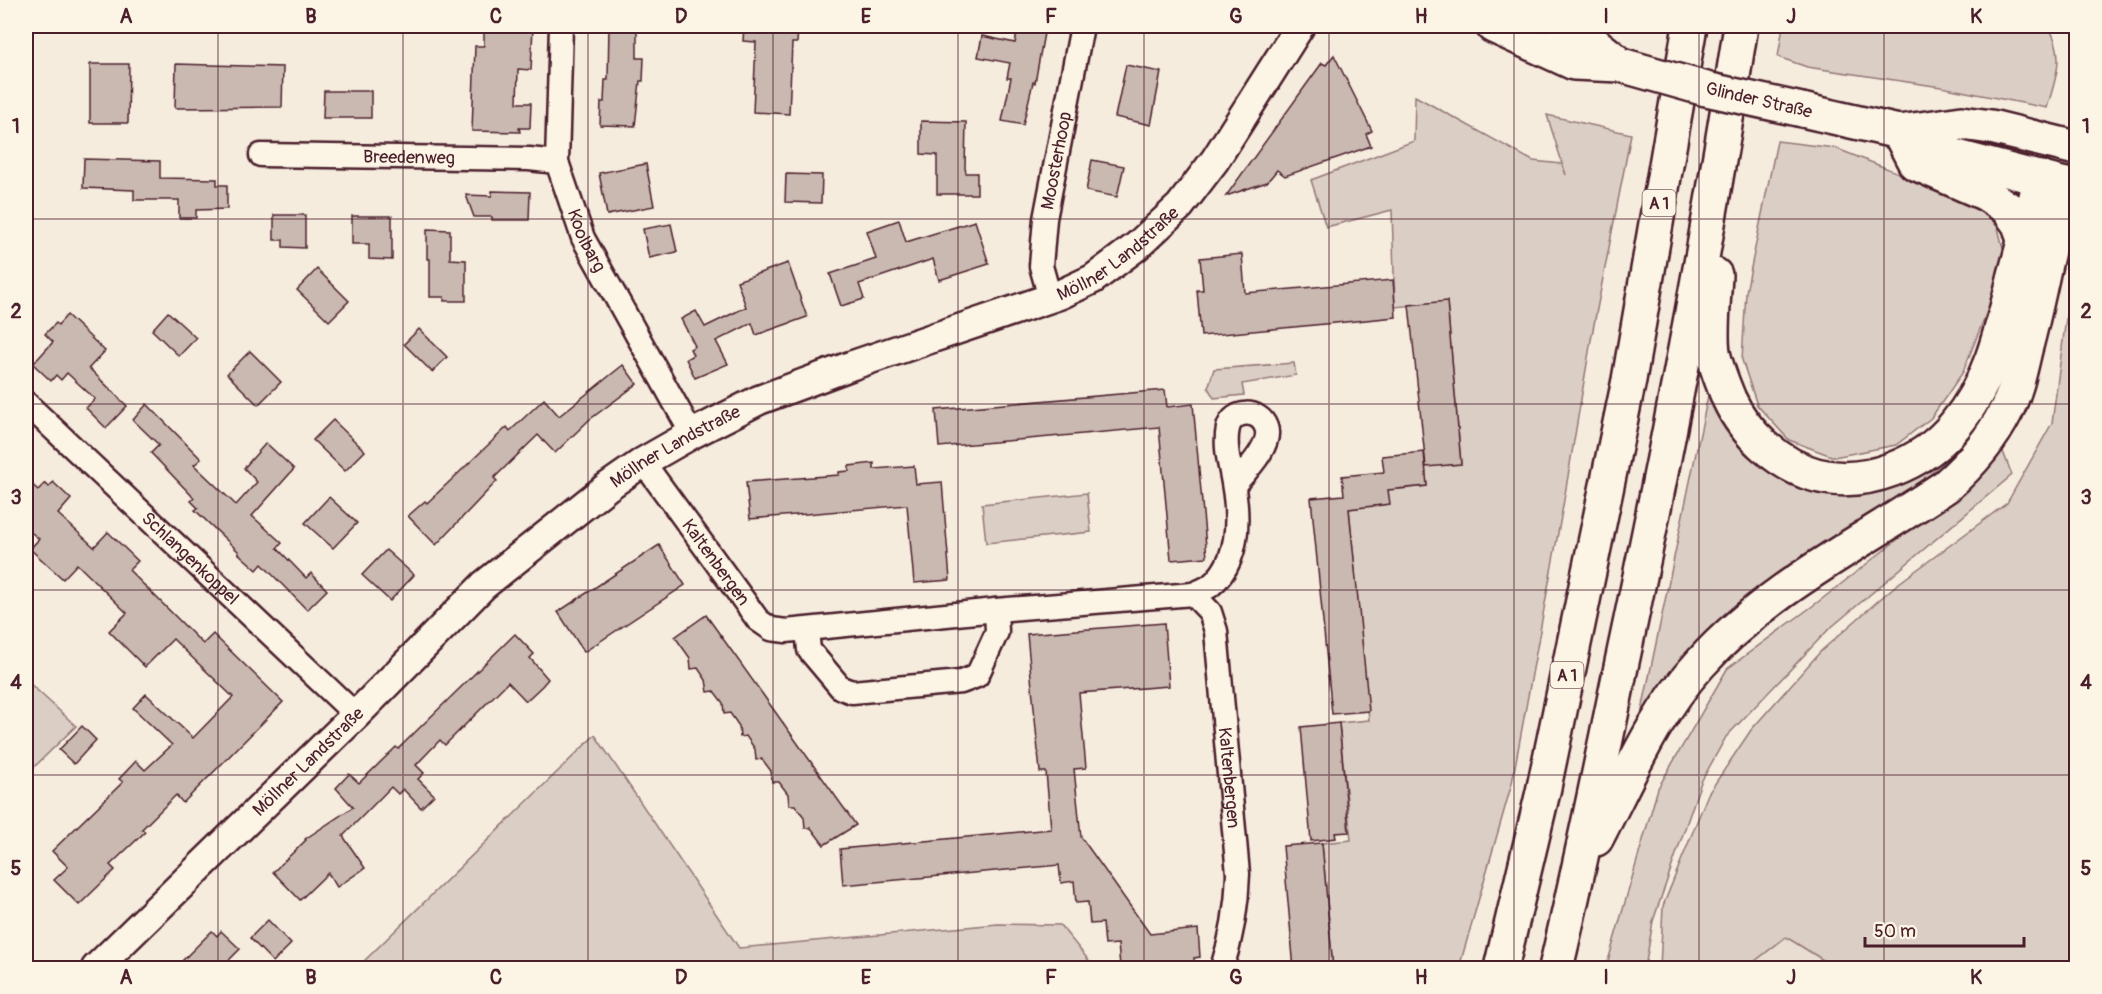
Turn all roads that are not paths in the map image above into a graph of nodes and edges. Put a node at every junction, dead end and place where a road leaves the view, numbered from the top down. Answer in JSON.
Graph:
{"nodes":[{"id":1,"x":561,"y":26,"type":"edge"},
{"id":2,"x":1082,"y":26,"type":"edge"},
{"id":3,"x":1300,"y":26,"type":"edge"},
{"id":4,"x":1493,"y":26,"type":"edge"},
{"id":5,"x":1561,"y":26,"type":"edge"},
{"id":6,"x":1690,"y":26,"type":"edge"},
{"id":7,"x":1741,"y":26,"type":"edge"},
{"id":8,"x":1621,"y":65,"type":"junction"},
{"id":9,"x":1899,"y":132,"type":"junction"},
{"id":10,"x":2068,"y":146,"type":"edge"},
{"id":11,"x":261,"y":155,"type":"dead end"},
{"id":12,"x":557,"y":162,"type":"junction"},
{"id":13,"x":1717,"y":174,"type":"junction"},
{"id":14,"x":2061,"y":184,"type":"edge"},
{"id":15,"x":2076,"y":216,"type":"edge"},
{"id":16,"x":2035,"y":250,"type":"junction"},
{"id":17,"x":1050,"y":298,"type":"junction"},
{"id":18,"x":26,"y":403,"type":"edge"},
{"id":19,"x":692,"y":434,"type":"junction"},
{"id":20,"x":644,"y":462,"type":"junction"},
{"id":21,"x":1234,"y":485,"type":"dead end"},
{"id":22,"x":1193,"y":594,"type":"junction"},
{"id":23,"x":996,"y":610,"type":"junction"},
{"id":24,"x":807,"y":630,"type":"junction"},
{"id":25,"x":356,"y":715,"type":"junction"},
{"id":26,"x":1578,"y":876,"type":"junction"},
{"id":27,"x":96,"y":969,"type":"edge"},
{"id":28,"x":1222,"y":969,"type":"edge"},
{"id":29,"x":1501,"y":969,"type":"edge"},
{"id":30,"x":1556,"y":969,"type":"edge"}],
"edges":[{"from":1,"to":12,"type":"street","name":"Koolbarg"},
{"from":2,"to":17,"type":"street","name":"Moosterhoop"},
{"from":3,"to":17,"type":"street","name":"Möllner Landstraße"},
{"from":4,"to":8,"type":"main road","name":"Glinder Straße"},
{"from":5,"to":8,"type":"main road","name":"Glinder Straße"},
{"from":6,"to":29,"type":"main road","number":"A 1"},
{"from":7,"to":13,"type":"main road"},
{"from":8,"to":9,"type":"main road","name":"Glinder Straße","bridge":true},
{"from":9,"to":10,"type":"main road","name":"Glinder Straße"},
{"from":9,"to":14,"type":"main road","name":"Glinder Straße"},
{"from":9,"to":16,"type":"main road"},
{"from":10,"to":14,"type":"main road"},
{"from":11,"to":12,"type":"street","name":"Breedenweg"},
{"from":12,"to":19,"type":"street","name":"Koolbarg"},
{"from":13,"to":16,"type":"main road"},
{"from":13,"to":26,"type":"main road"},
{"from":14,"to":16,"type":"main road"},
{"from":15,"to":16,"type":"main road"},
{"from":16,"to":26,"type":"main road"},
{"from":17,"to":19,"type":"street","name":"Möllner Landstraße"},
{"from":18,"to":25,"type":"street","name":"Schlangenkoppel"},
{"from":19,"to":20,"type":"street","name":"Möllner Landstraße"},
{"from":20,"to":24,"type":"street","name":"Kaltenbergen"},
{"from":20,"to":25,"type":"street","name":"Möllner Landstraße"},
{"from":21,"to":22,"type":"street","name":"Kaltenbergen"},
{"from":22,"to":23,"type":"street","name":"Kaltenbergen"},
{"from":22,"to":28,"type":"street","name":"Kaltenbergen"},
{"from":23,"to":24,"type":"street","name":"Kaltenbergen"},
{"from":23,"to":24,"type":"street"},
{"from":25,"to":27,"type":"street","name":"Möllner Landstraße"},
{"from":26,"to":30,"type":"main road"}]}
